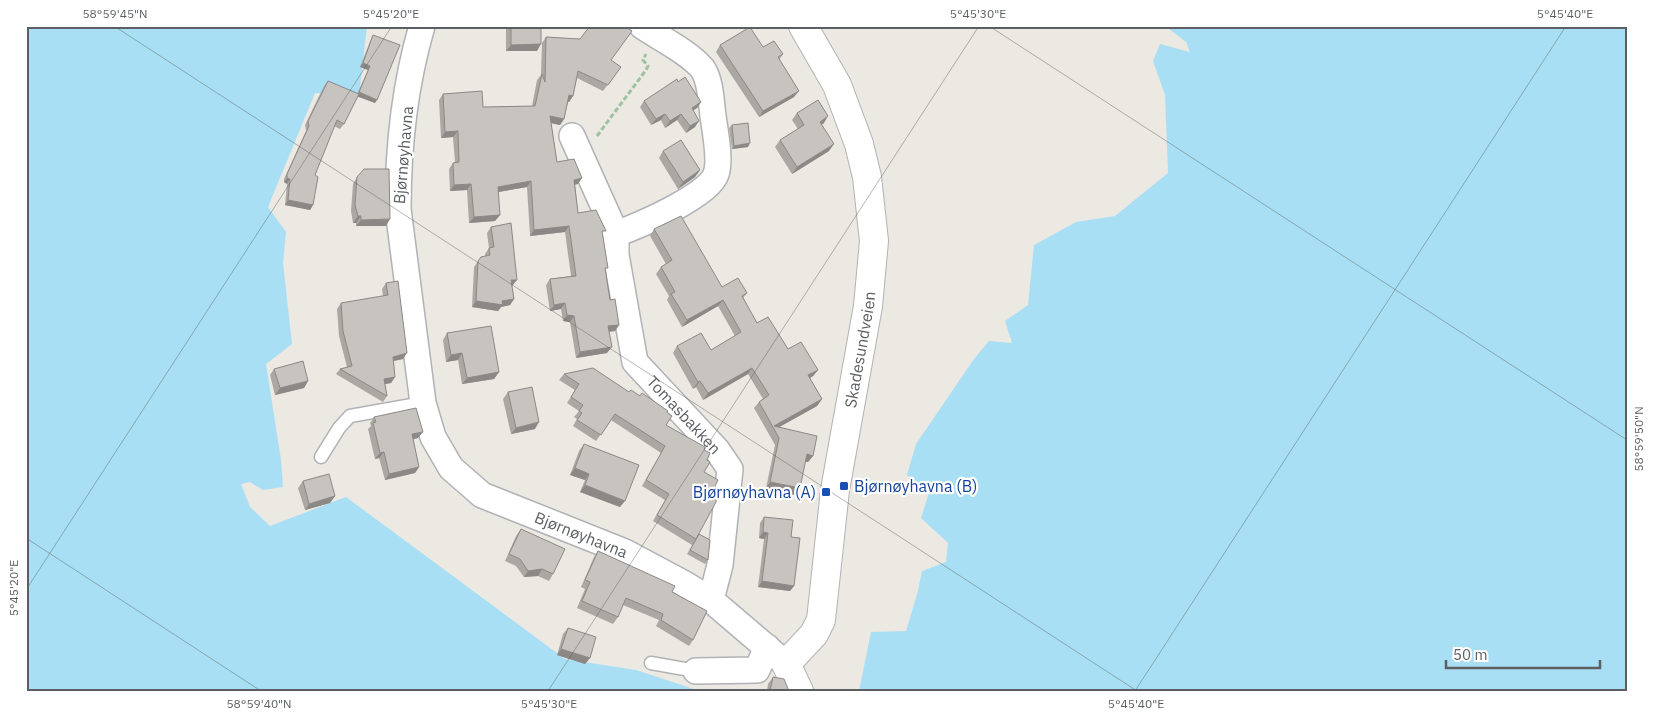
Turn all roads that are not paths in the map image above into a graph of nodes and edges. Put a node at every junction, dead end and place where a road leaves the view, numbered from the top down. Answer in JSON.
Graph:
{"nodes":[{"id":1,"x":422,"y":26,"type":"edge"},
{"id":2,"x":804,"y":26,"type":"edge"},
{"id":3,"x":650,"y":32,"type":"edge"},
{"id":4,"x":572,"y":136,"type":"road end"},
{"id":5,"x":616,"y":234,"type":"junction"},
{"id":6,"x":423,"y":403,"type":"junction"},
{"id":7,"x":322,"y":457,"type":"dead end"},
{"id":8,"x":711,"y":600,"type":"junction"},
{"id":9,"x":651,"y":663,"type":"dead end"},
{"id":10,"x":785,"y":668,"type":"edge"},
{"id":11,"x":696,"y":671,"type":"joint"}],
"edges":[{"from":1,"to":6,"type":"street","name":"Bjørnøyhavna"},
{"from":2,"to":10,"type":"street","name":"Skadesundveien"},
{"from":3,"to":5,"type":"street"},
{"from":4,"to":5,"type":"street","name":"Tomasbakken"},
{"from":5,"to":8,"type":"street","name":"Tomasbakken"},
{"from":6,"to":7,"type":"lane"},
{"from":6,"to":8,"type":"street","name":"Bjørnøyhavna"},
{"from":8,"to":10,"type":"street","name":"Bjørnøyhavna"},
{"from":9,"to":11,"type":"lane"},
{"from":10,"to":11,"type":"street"}]}
